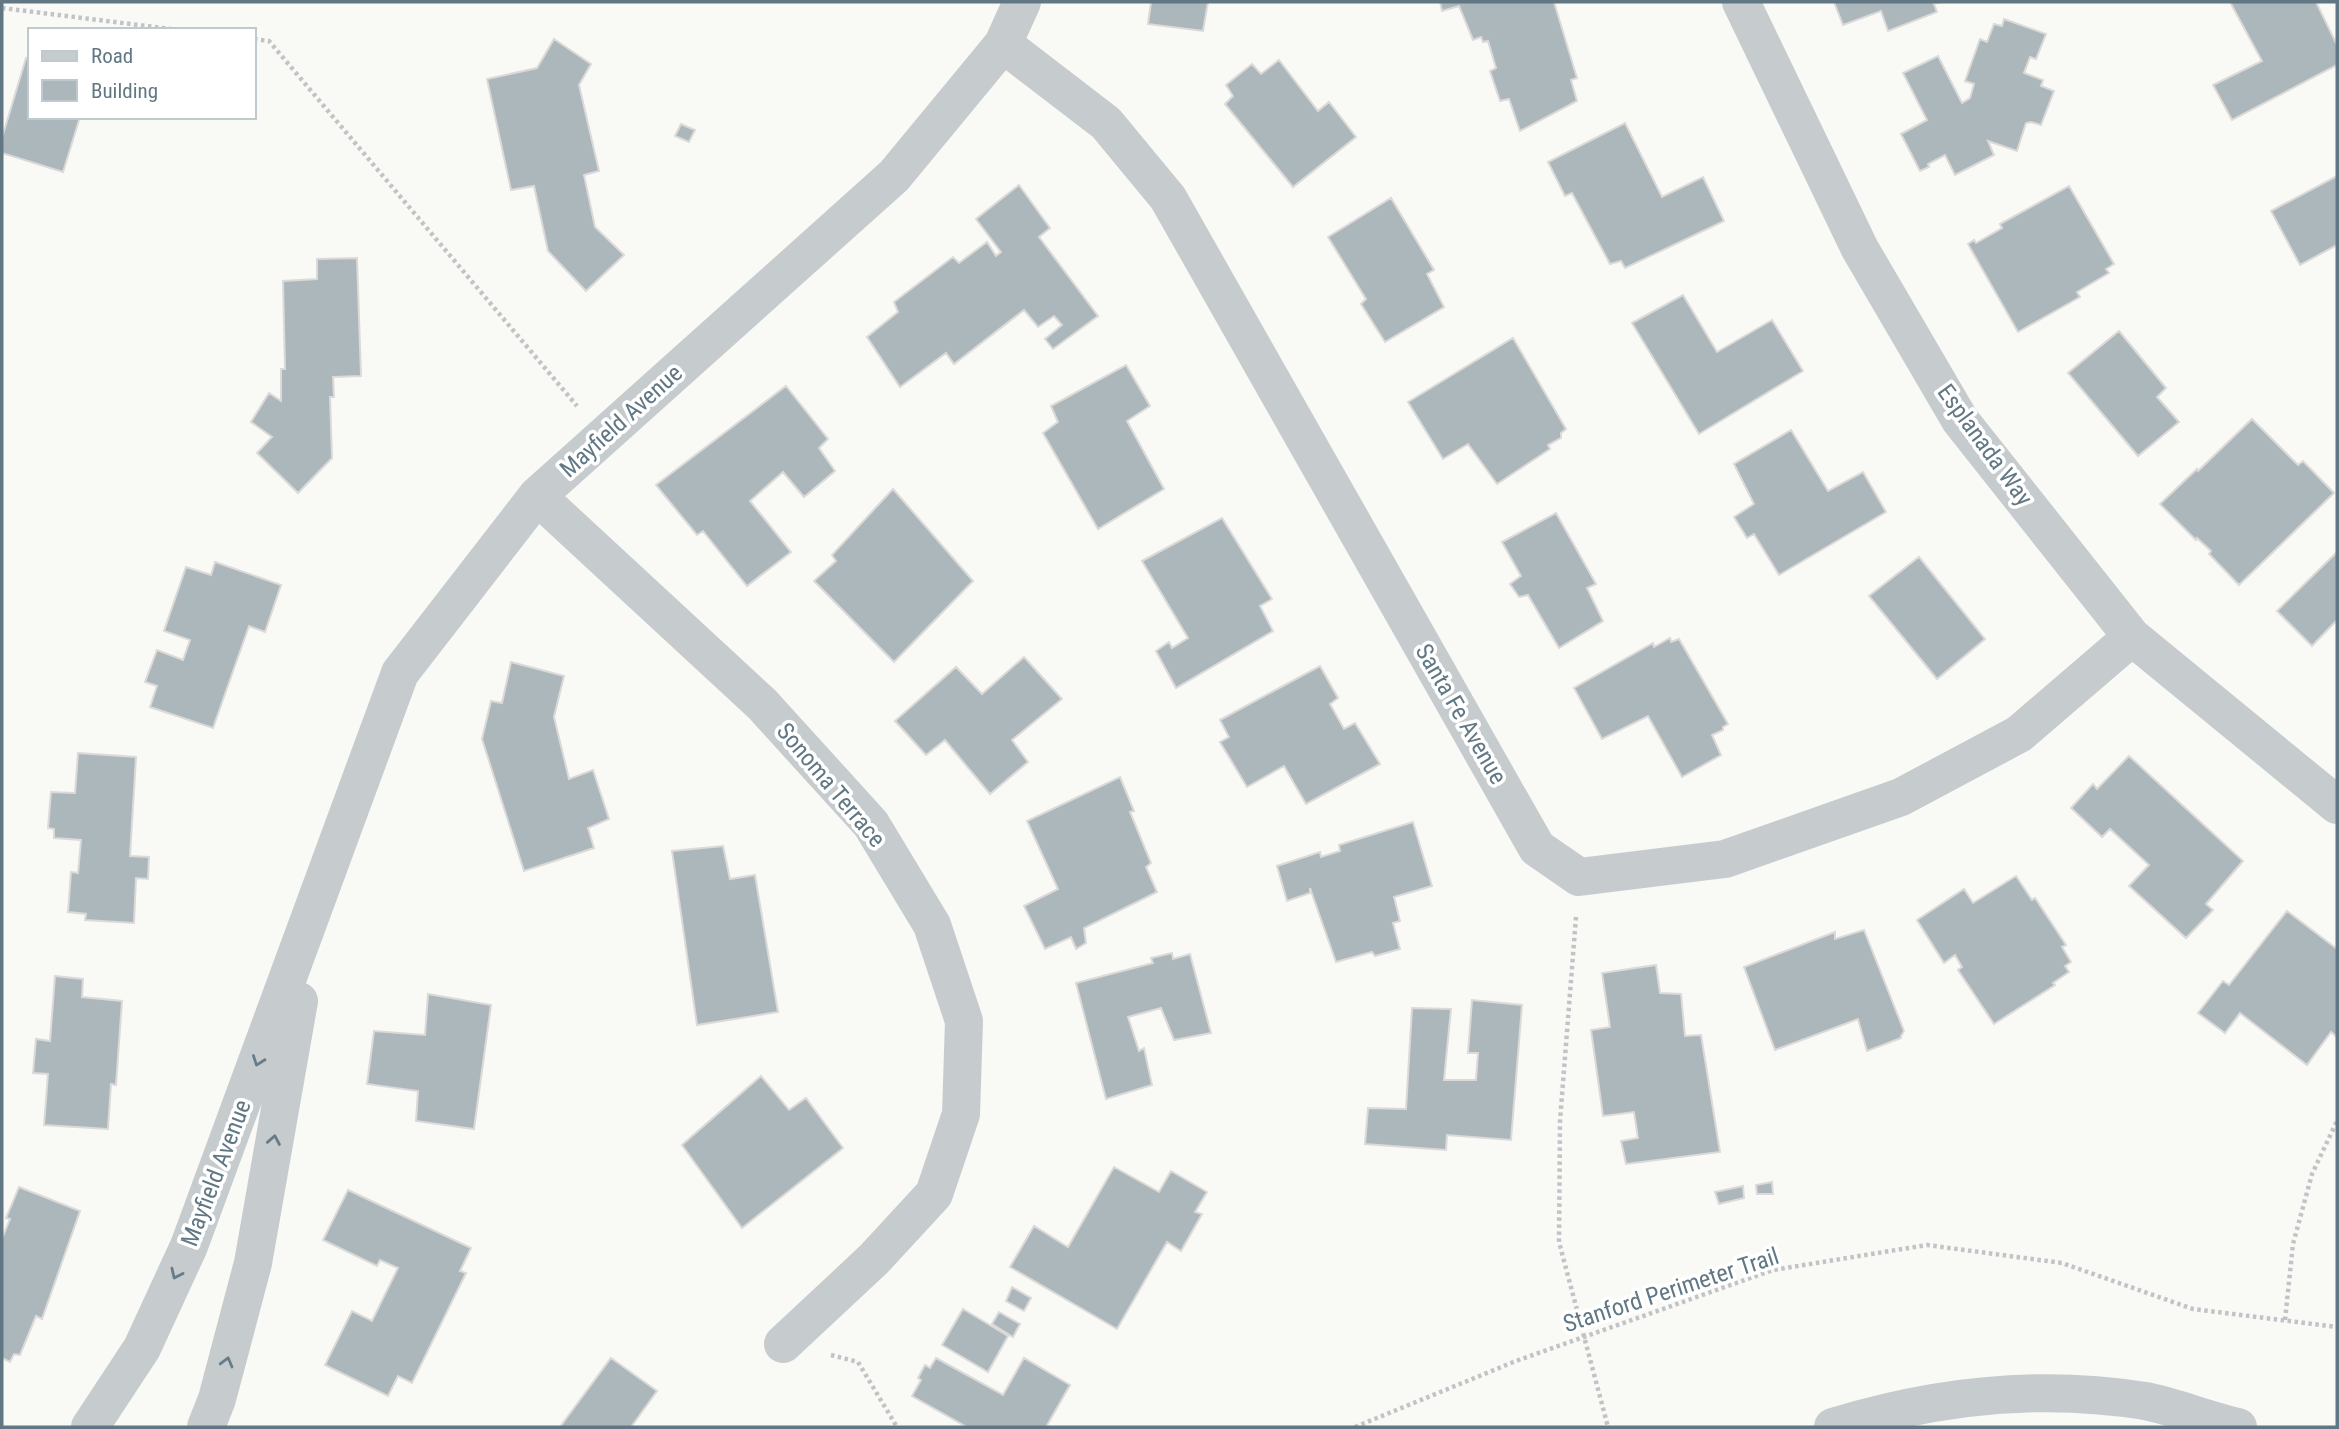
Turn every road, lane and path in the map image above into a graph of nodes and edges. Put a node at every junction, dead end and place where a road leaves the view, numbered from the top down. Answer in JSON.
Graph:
{"nodes":[{"id":1,"x":1022,"y":2,"type":"edge"},
{"id":2,"x":1741,"y":2,"type":"edge"},
{"id":3,"x":2,"y":8,"type":"edge"},
{"id":4,"x":163,"y":28,"type":"edge"},
{"id":5,"x":256,"y":39,"type":"edge"},
{"id":6,"x":1003,"y":44,"type":"junction"},
{"id":7,"x":604,"y":438,"type":"junction"},
{"id":8,"x":537,"y":496,"type":"junction"},
{"id":9,"x":2132,"y":637,"type":"junction"},
{"id":10,"x":2337,"y":805,"type":"edge"},
{"id":11,"x":1579,"y":877,"type":"junction"},
{"id":12,"x":315,"y":905,"type":"junction"},
{"id":13,"x":2337,"y":1121,"type":"edge"},
{"id":14,"x":2286,"y":1320,"type":"junction"},
{"id":15,"x":2337,"y":1327,"type":"edge"},
{"id":16,"x":1585,"y":1335,"type":"junction"},
{"id":17,"x":783,"y":1344,"type":"joint"},
{"id":18,"x":90,"y":1427,"type":"edge"},
{"id":19,"x":206,"y":1427,"type":"edge"},
{"id":20,"x":897,"y":1427,"type":"edge"},
{"id":21,"x":1355,"y":1427,"type":"edge"},
{"id":22,"x":1608,"y":1427,"type":"edge"},
{"id":23,"x":1833,"y":1427,"type":"edge"},
{"id":24,"x":2238,"y":1427,"type":"edge"}],
"edges":[{"from":1,"to":6,"type":"street","name":"Mayfield Avenue"},
{"from":2,"to":9,"type":"street","name":"Esplanada Way"},
{"from":3,"to":4,"type":"path"},
{"from":5,"to":7,"type":"path"},
{"from":6,"to":7,"type":"street","name":"Mayfield Avenue"},
{"from":6,"to":11,"type":"street","name":"Santa Fe Avenue"},
{"from":7,"to":8,"type":"street","name":"Mayfield Avenue"},
{"from":8,"to":12,"type":"street","name":"Mayfield Avenue"},
{"from":8,"to":17,"type":"street","name":"Sonoma Terrace"},
{"from":9,"to":10,"type":"street","name":"Esplanada Way"},
{"from":9,"to":11,"type":"street"},
{"from":11,"to":16,"type":"path"},
{"from":12,"to":18,"type":"street","name":"Mayfield Avenue","one_way":true},
{"from":19,"to":12,"type":"street","name":"Mayfield Avenue","one_way":true},
{"from":13,"to":14,"type":"path"},
{"from":14,"to":15,"type":"path","name":"Stanford Perimeter Trail"},
{"from":14,"to":16,"type":"path","name":"Stanford Perimeter Trail"},
{"from":16,"to":21,"type":"path","name":"Stanford Perimeter Trail"},
{"from":16,"to":22,"type":"path"},
{"from":17,"to":20,"type":"path"},
{"from":23,"to":24,"type":"street"}]}
